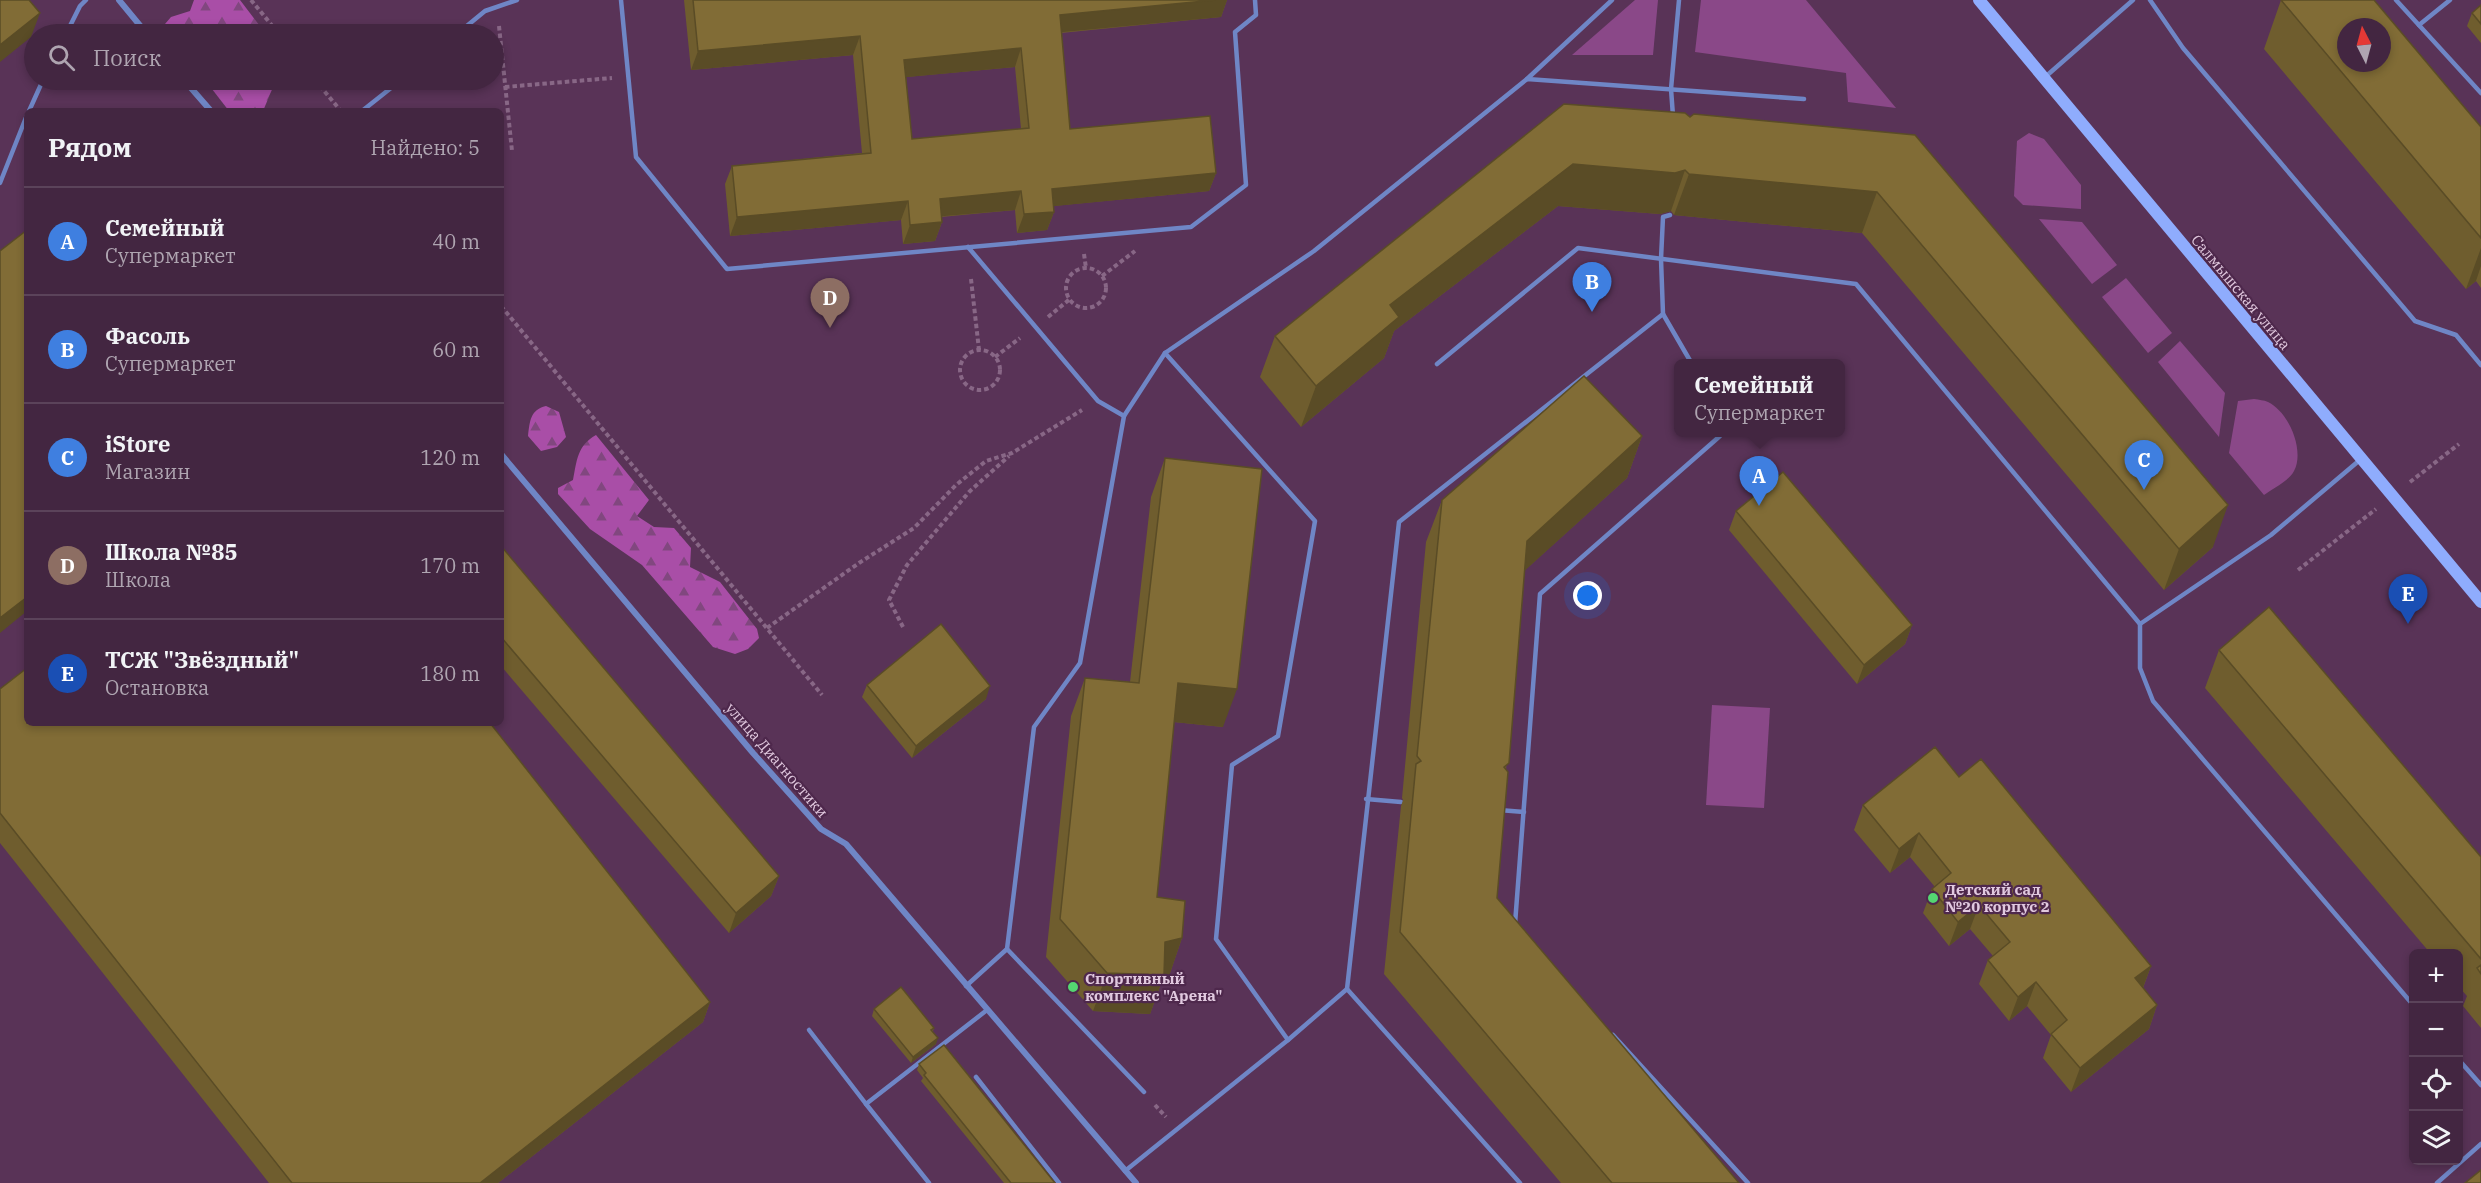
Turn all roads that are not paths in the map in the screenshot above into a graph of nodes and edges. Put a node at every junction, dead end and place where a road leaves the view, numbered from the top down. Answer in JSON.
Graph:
{"nodes":[{"id":1,"x":86,"y":0,"type":"edge"},
{"id":2,"x":119,"y":0,"type":"edge"},
{"id":3,"x":517,"y":0,"type":"edge"},
{"id":4,"x":621,"y":0,"type":"edge"},
{"id":5,"x":1255,"y":0,"type":"edge"},
{"id":6,"x":1612,"y":0,"type":"edge"},
{"id":7,"x":1679,"y":0,"type":"edge"},
{"id":8,"x":1979,"y":0,"type":"edge"},
{"id":9,"x":2133,"y":0,"type":"edge"},
{"id":10,"x":2150,"y":0,"type":"edge"},
{"id":11,"x":2396,"y":0,"type":"edge"},
{"id":12,"x":2450,"y":0,"type":"edge"},
{"id":13,"x":72,"y":24,"type":"edge"},
{"id":14,"x":139,"y":24,"type":"edge"},
{"id":15,"x":469,"y":24,"type":"edge"},
{"id":16,"x":2419,"y":26,"type":"junction"},
{"id":17,"x":2044,"y":78,"type":"junction"},
{"id":18,"x":1527,"y":79,"type":"junction"},
{"id":19,"x":1671,"y":88,"type":"junction"},
{"id":20,"x":38,"y":90,"type":"edge"},
{"id":21,"x":193,"y":90,"type":"edge"},
{"id":22,"x":388,"y":90,"type":"edge"},
{"id":23,"x":2481,"y":93,"type":"edge"},
{"id":24,"x":1804,"y":99,"type":"dead end"},
{"id":25,"x":30,"y":108,"type":"edge"},
{"id":26,"x":208,"y":108,"type":"edge"},
{"id":27,"x":366,"y":108,"type":"edge"},
{"id":28,"x":1673,"y":122,"type":"edge"},
{"id":29,"x":24,"y":123,"type":"edge"},
{"id":30,"x":0,"y":183,"type":"edge"},
{"id":31,"x":1670,"y":215,"type":"edge"},
{"id":32,"x":968,"y":247,"type":"junction"},
{"id":33,"x":1660,"y":259,"type":"junction"},
{"id":34,"x":1663,"y":314,"type":"junction"},
{"id":35,"x":1165,"y":353,"type":"junction"},
{"id":36,"x":1690,"y":359,"type":"edge"},
{"id":37,"x":1437,"y":364,"type":"dead end"},
{"id":38,"x":2481,"y":365,"type":"edge"},
{"id":39,"x":1124,"y":416,"type":"junction"},
{"id":40,"x":1719,"y":437,"type":"edge"},
{"id":41,"x":504,"y":458,"type":"edge"},
{"id":42,"x":2361,"y":459,"type":"junction"},
{"id":43,"x":2481,"y":602,"type":"edge"},
{"id":44,"x":2140,"y":624,"type":"junction"},
{"id":45,"x":1366,"y":799,"type":"junction"},
{"id":46,"x":1401,"y":802,"type":"dead end"},
{"id":47,"x":1493,"y":810,"type":"edge"},
{"id":48,"x":1524,"y":813,"type":"junction"},
{"id":49,"x":1515,"y":927,"type":"edge"},
{"id":50,"x":1007,"y":949,"type":"junction"},
{"id":51,"x":966,"y":986,"type":"junction"},
{"id":52,"x":1347,"y":989,"type":"junction"},
{"id":53,"x":2411,"y":1003,"type":"edge"},
{"id":54,"x":987,"y":1010,"type":"junction"},
{"id":55,"x":809,"y":1030,"type":"dead end"},
{"id":56,"x":1611,"y":1033,"type":"edge"},
{"id":57,"x":1288,"y":1040,"type":"junction"},
{"id":58,"x":2463,"y":1065,"type":"edge"},
{"id":59,"x":976,"y":1077,"type":"dead end"},
{"id":60,"x":2481,"y":1085,"type":"edge"},
{"id":61,"x":1144,"y":1092,"type":"road end"},
{"id":62,"x":866,"y":1104,"type":"junction"},
{"id":63,"x":2481,"y":1144,"type":"edge"},
{"id":64,"x":1125,"y":1171,"type":"junction"},
{"id":65,"x":929,"y":1183,"type":"edge"},
{"id":66,"x":1059,"y":1183,"type":"edge"},
{"id":67,"x":1136,"y":1183,"type":"edge"},
{"id":68,"x":1520,"y":1183,"type":"edge"},
{"id":69,"x":1748,"y":1183,"type":"edge"},
{"id":70,"x":2437,"y":1183,"type":"edge"}],
"edges":[{"from":1,"to":13,"type":"lane"},
{"from":2,"to":14,"type":"street"},
{"from":3,"to":15,"type":"lane"},
{"from":4,"to":32,"type":"lane"},
{"from":5,"to":32,"type":"lane"},
{"from":6,"to":18,"type":"lane"},
{"from":7,"to":19,"type":"lane"},
{"from":8,"to":17,"type":"main road","name":"Салмышская улица"},
{"from":9,"to":17,"type":"lane"},
{"from":10,"to":38,"type":"lane"},
{"from":11,"to":16,"type":"lane"},
{"from":12,"to":16,"type":"lane"},
{"from":16,"to":23,"type":"lane"},
{"from":17,"to":42,"type":"main road","name":"Салмышская улица"},
{"from":18,"to":19,"type":"lane"},
{"from":18,"to":35,"type":"lane"},
{"from":19,"to":24,"type":"lane"},
{"from":19,"to":28,"type":"lane"},
{"from":20,"to":25,"type":"lane"},
{"from":21,"to":26,"type":"street"},
{"from":22,"to":27,"type":"lane"},
{"from":29,"to":30,"type":"lane"},
{"from":31,"to":33,"type":"lane"},
{"from":32,"to":39,"type":"lane"},
{"from":33,"to":34,"type":"lane"},
{"from":33,"to":37,"type":"lane"},
{"from":33,"to":44,"type":"lane"},
{"from":34,"to":36,"type":"lane"},
{"from":34,"to":45,"type":"lane"},
{"from":35,"to":39,"type":"lane"},
{"from":35,"to":57,"type":"lane"},
{"from":39,"to":50,"type":"lane"},
{"from":40,"to":48,"type":"lane"},
{"from":41,"to":51,"type":"street","name":"улица Диагностики"},
{"from":42,"to":43,"type":"main road","name":"Салмышская улица"},
{"from":42,"to":44,"type":"lane"},
{"from":44,"to":53,"type":"lane"},
{"from":45,"to":46,"type":"lane"},
{"from":45,"to":52,"type":"lane"},
{"from":47,"to":48,"type":"lane"},
{"from":48,"to":49,"type":"lane"},
{"from":50,"to":51,"type":"lane"},
{"from":50,"to":61,"type":"lane"},
{"from":51,"to":54,"type":"street","name":"улица Диагностики"},
{"from":52,"to":57,"type":"lane"},
{"from":52,"to":68,"type":"lane"},
{"from":54,"to":62,"type":"lane"},
{"from":54,"to":64,"type":"street","name":"улица Диагностики"},
{"from":55,"to":62,"type":"lane"},
{"from":56,"to":69,"type":"lane"},
{"from":57,"to":64,"type":"lane"},
{"from":58,"to":60,"type":"lane"},
{"from":59,"to":66,"type":"lane"},
{"from":62,"to":65,"type":"lane"},
{"from":63,"to":70,"type":"lane"},
{"from":64,"to":67,"type":"street","name":"улица Диагностики"}]}
